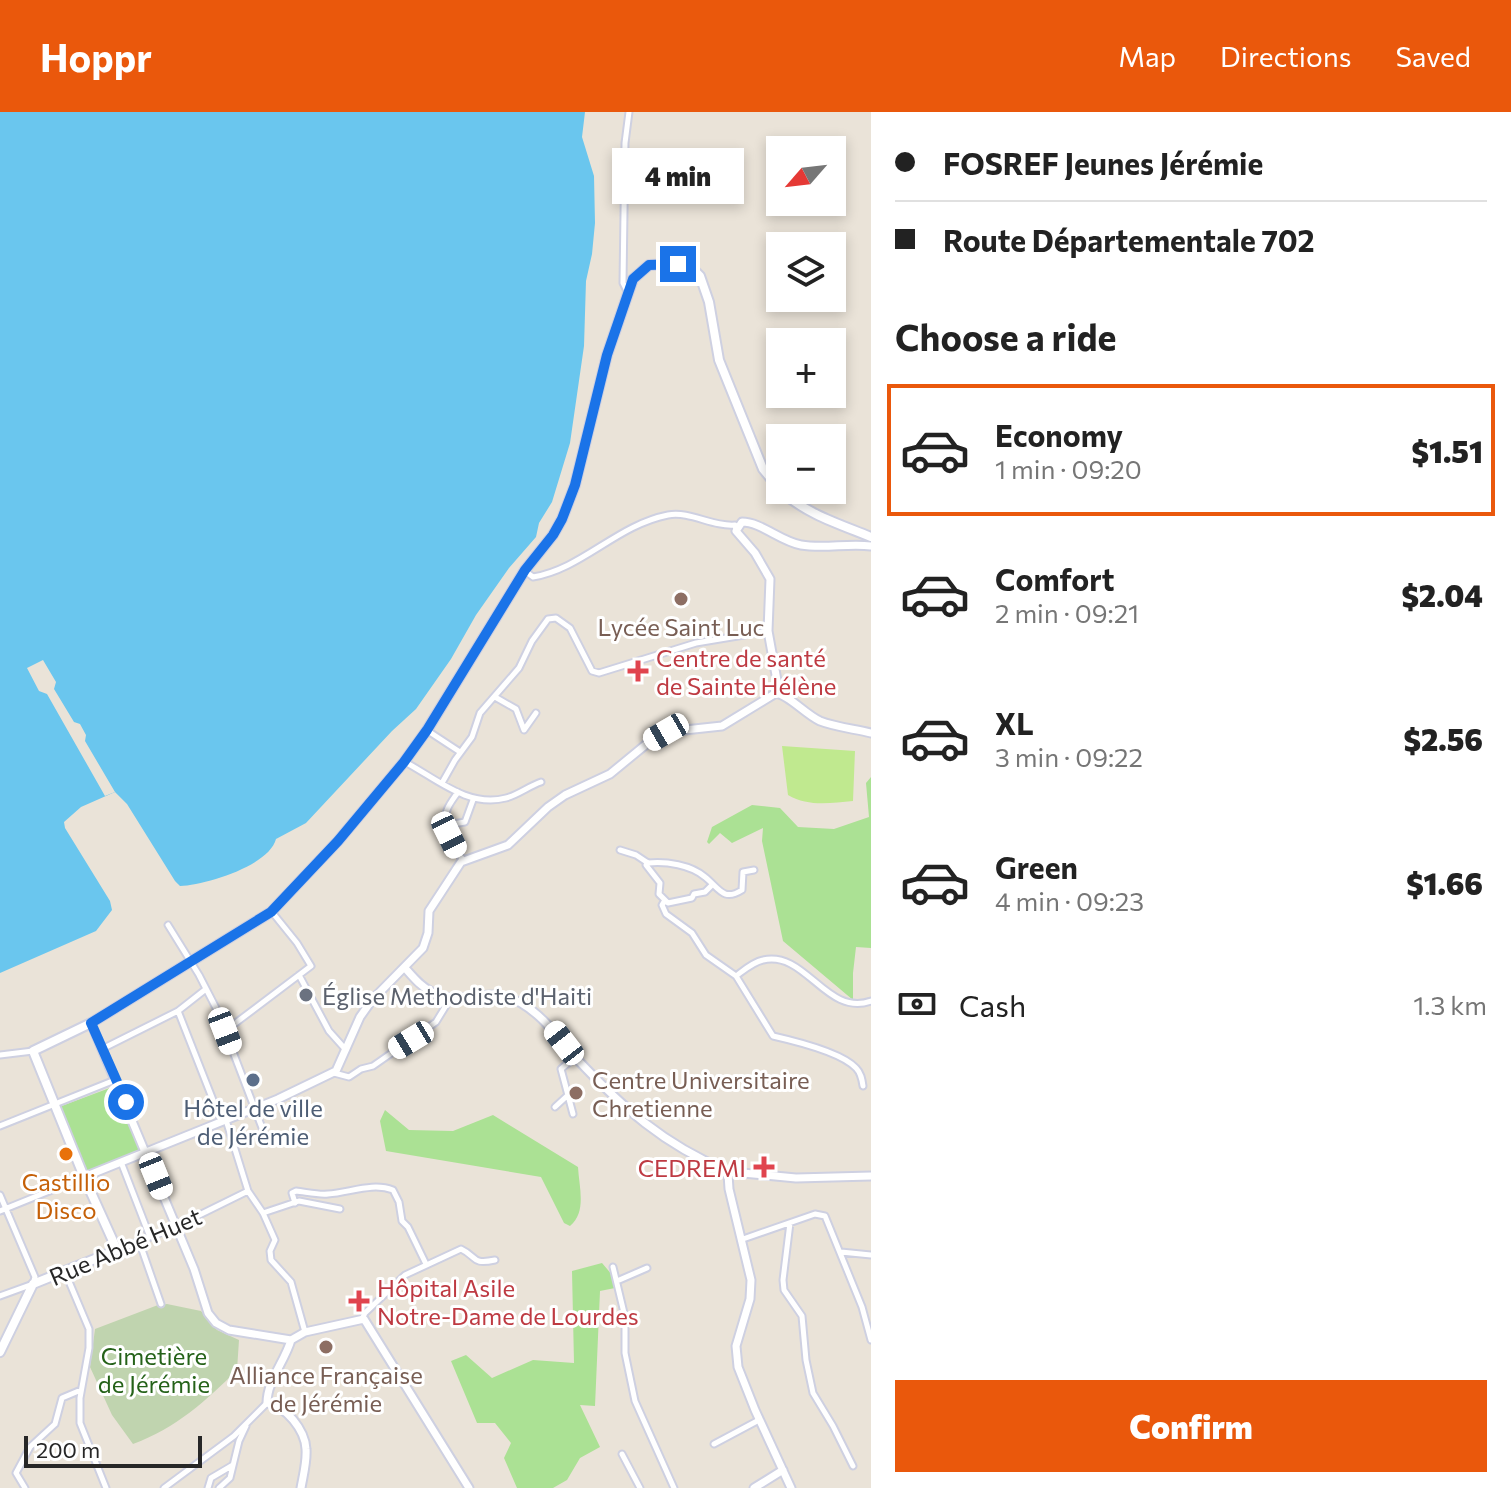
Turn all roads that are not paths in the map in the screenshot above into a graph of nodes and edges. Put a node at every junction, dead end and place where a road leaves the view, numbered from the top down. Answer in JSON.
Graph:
{"nodes":[{"id":1,"x":629,"y":112,"type":"edge"},
{"id":2,"x":628,"y":293,"type":"junction"},
{"id":3,"x":766,"y":473,"type":"edge"},
{"id":4,"x":796,"y":504,"type":"edge"},
{"id":5,"x":736,"y":531,"type":"junction"},
{"id":6,"x":871,"y":537,"type":"edge"},
{"id":7,"x":871,"y":546,"type":"edge"},
{"id":8,"x":525,"y":570,"type":"junction"},
{"id":9,"x":768,"y":631,"type":"junction"},
{"id":10,"x":776,"y":693,"type":"junction"},
{"id":11,"x":495,"y":697,"type":"junction"},
{"id":12,"x":536,"y":713,"type":"dead end"},
{"id":13,"x":427,"y":730,"type":"junction"},
{"id":14,"x":871,"y":733,"type":"edge"},
{"id":15,"x":460,"y":752,"type":"junction"},
{"id":16,"x":404,"y":762,"type":"junction"},
{"id":17,"x":541,"y":782,"type":"dead end"},
{"id":18,"x":442,"y":783,"type":"junction"},
{"id":19,"x":458,"y":792,"type":"junction"},
{"id":20,"x":473,"y":800,"type":"junction"},
{"id":21,"x":447,"y":825,"type":"junction"},
{"id":22,"x":620,"y":850,"type":"dead end"},
{"id":23,"x":464,"y":861,"type":"junction"},
{"id":24,"x":647,"y":862,"type":"junction"},
{"id":25,"x":754,"y":870,"type":"dead end"},
{"id":26,"x":711,"y":886,"type":"junction"},
{"id":27,"x":665,"y":900,"type":"junction"},
{"id":28,"x":271,"y":912,"type":"junction"},
{"id":29,"x":168,"y":925,"type":"dead end"},
{"id":30,"x":190,"y":963,"type":"junction"},
{"id":31,"x":405,"y":968,"type":"junction"},
{"id":32,"x":299,"y":975,"type":"junction"},
{"id":33,"x":736,"y":976,"type":"junction"},
{"id":34,"x":206,"y":989,"type":"junction"},
{"id":35,"x":445,"y":997,"type":"junction"},
{"id":36,"x":871,"y":1001,"type":"edge"},
{"id":37,"x":178,"y":1011,"type":"junction"},
{"id":38,"x":91,"y":1023,"type":"junction"},
{"id":39,"x":225,"y":1031,"type":"junction"},
{"id":40,"x":102,"y":1049,"type":"junction"},
{"id":41,"x":346,"y":1050,"type":"junction"},
{"id":42,"x":33,"y":1051,"type":"junction"},
{"id":43,"x":0,"y":1055,"type":"edge"},
{"id":44,"x":575,"y":1057,"type":"junction"},
{"id":45,"x":333,"y":1073,"type":"junction"},
{"id":46,"x":115,"y":1080,"type":"junction"},
{"id":47,"x":863,"y":1086,"type":"dead end"},
{"id":48,"x":568,"y":1095,"type":"junction"},
{"id":49,"x":54,"y":1104,"type":"junction"},
{"id":50,"x":555,"y":1107,"type":"dead end"},
{"id":51,"x":254,"y":1109,"type":"junction"},
{"id":52,"x":573,"y":1114,"type":"dead end"},
{"id":53,"x":226,"y":1120,"type":"junction"},
{"id":54,"x":0,"y":1126,"type":"edge"},
{"id":55,"x":264,"y":1133,"type":"dead end"},
{"id":56,"x":146,"y":1151,"type":"junction"},
{"id":57,"x":121,"y":1162,"type":"junction"},
{"id":58,"x":729,"y":1172,"type":"junction"},
{"id":59,"x":871,"y":1176,"type":"edge"},
{"id":60,"x":84,"y":1177,"type":"junction"},
{"id":61,"x":248,"y":1191,"type":"junction"},
{"id":62,"x":0,"y":1195,"type":"edge"},
{"id":63,"x":295,"y":1203,"type":"junction"},
{"id":64,"x":340,"y":1209,"type":"dead end"},
{"id":65,"x":3,"y":1210,"type":"edge"},
{"id":66,"x":263,"y":1213,"type":"junction"},
{"id":67,"x":790,"y":1223,"type":"junction"},
{"id":68,"x":177,"y":1226,"type":"junction"},
{"id":69,"x":150,"y":1237,"type":"junction"},
{"id":70,"x":743,"y":1239,"type":"junction"},
{"id":71,"x":139,"y":1241,"type":"junction"},
{"id":72,"x":117,"y":1250,"type":"junction"},
{"id":73,"x":841,"y":1252,"type":"junction"},
{"id":74,"x":871,"y":1255,"type":"edge"},
{"id":75,"x":495,"y":1260,"type":"dead end"},
{"id":76,"x":426,"y":1264,"type":"junction"},
{"id":77,"x":613,"y":1267,"type":"dead end"},
{"id":78,"x":647,"y":1268,"type":"dead end"},
{"id":79,"x":65,"y":1272,"type":"junction"},
{"id":80,"x":617,"y":1281,"type":"junction"},
{"id":81,"x":33,"y":1284,"type":"junction"},
{"id":82,"x":0,"y":1296,"type":"edge"},
{"id":83,"x":161,"y":1304,"type":"dead end"},
{"id":84,"x":362,"y":1319,"type":"junction"},
{"id":85,"x":305,"y":1332,"type":"junction"},
{"id":86,"x":291,"y":1340,"type":"junction"},
{"id":87,"x":871,"y":1340,"type":"edge"},
{"id":88,"x":0,"y":1352,"type":"edge"},
{"id":89,"x":81,"y":1390,"type":"junction"},
{"id":90,"x":267,"y":1403,"type":"junction"},
{"id":91,"x":759,"y":1420,"type":"junction"},
{"id":92,"x":248,"y":1422,"type":"junction"},
{"id":93,"x":714,"y":1444,"type":"dead end"},
{"id":94,"x":622,"y":1454,"type":"dead end"},
{"id":95,"x":234,"y":1464,"type":"junction"},
{"id":96,"x":853,"y":1466,"type":"dead end"},
{"id":97,"x":783,"y":1470,"type":"junction"},
{"id":98,"x":25,"y":1488,"type":"edge"},
{"id":99,"x":106,"y":1488,"type":"edge"},
{"id":100,"x":164,"y":1488,"type":"edge"},
{"id":101,"x":208,"y":1488,"type":"edge"},
{"id":102,"x":219,"y":1488,"type":"edge"},
{"id":103,"x":301,"y":1488,"type":"edge"},
{"id":104,"x":469,"y":1488,"type":"edge"},
{"id":105,"x":640,"y":1488,"type":"edge"},
{"id":106,"x":674,"y":1488,"type":"edge"},
{"id":107,"x":754,"y":1488,"type":"edge"},
{"id":108,"x":791,"y":1488,"type":"edge"}],
"edges":[{"from":1,"to":2,"type":"street"},
{"from":2,"to":3,"type":"main road"},
{"from":2,"to":8,"type":"main road"},
{"from":4,"to":6,"type":"main road"},
{"from":5,"to":7,"type":"street"},
{"from":5,"to":8,"type":"street"},
{"from":5,"to":9,"type":"street"},
{"from":8,"to":13,"type":"main road"},
{"from":9,"to":10,"type":"street"},
{"from":9,"to":11,"type":"street"},
{"from":10,"to":14,"type":"street"},
{"from":10,"to":23,"type":"street"},
{"from":11,"to":12,"type":"street"},
{"from":11,"to":15,"type":"street"},
{"from":13,"to":15,"type":"street"},
{"from":13,"to":16,"type":"main road"},
{"from":15,"to":18,"type":"street"},
{"from":16,"to":18,"type":"street"},
{"from":16,"to":28,"type":"main road"},
{"from":17,"to":20,"type":"street"},
{"from":18,"to":19,"type":"street"},
{"from":19,"to":20,"type":"street"},
{"from":19,"to":21,"type":"street"},
{"from":20,"to":21,"type":"street"},
{"from":21,"to":23,"type":"street"},
{"from":22,"to":24,"type":"street"},
{"from":23,"to":31,"type":"street"},
{"from":24,"to":26,"type":"street"},
{"from":24,"to":27,"type":"street"},
{"from":25,"to":26,"type":"street"},
{"from":26,"to":27,"type":"street"},
{"from":27,"to":33,"type":"street"},
{"from":28,"to":30,"type":"main road"},
{"from":28,"to":32,"type":"street"},
{"from":29,"to":30,"type":"street"},
{"from":30,"to":34,"type":"street"},
{"from":30,"to":38,"type":"main road"},
{"from":31,"to":35,"type":"street"},
{"from":31,"to":41,"type":"street"},
{"from":32,"to":39,"type":"street"},
{"from":32,"to":41,"type":"street"},
{"from":33,"to":36,"type":"street"},
{"from":33,"to":47,"type":"street"},
{"from":34,"to":37,"type":"street"},
{"from":34,"to":39,"type":"street"},
{"from":35,"to":44,"type":"street"},
{"from":35,"to":45,"type":"street"},
{"from":37,"to":40,"type":"street"},
{"from":37,"to":53,"type":"street"},
{"from":38,"to":40,"type":"street"},
{"from":38,"to":42,"type":"main road"},
{"from":39,"to":51,"type":"street"},
{"from":40,"to":46,"type":"street"},
{"from":41,"to":45,"type":"street"},
{"from":42,"to":43,"type":"street"},
{"from":42,"to":49,"type":"main road"},
{"from":44,"to":48,"type":"street"},
{"from":44,"to":58,"type":"street"},
{"from":45,"to":51,"type":"street"},
{"from":46,"to":49,"type":"street"},
{"from":46,"to":56,"type":"street"},
{"from":48,"to":50,"type":"street"},
{"from":48,"to":52,"type":"street"},
{"from":49,"to":54,"type":"street"},
{"from":49,"to":60,"type":"main road"},
{"from":51,"to":53,"type":"street"},
{"from":51,"to":55,"type":"street"},
{"from":53,"to":56,"type":"street"},
{"from":53,"to":61,"type":"street"},
{"from":56,"to":57,"type":"street"},
{"from":56,"to":68,"type":"street"},
{"from":57,"to":60,"type":"street"},
{"from":57,"to":69,"type":"street"},
{"from":58,"to":59,"type":"street"},
{"from":58,"to":70,"type":"street"},
{"from":60,"to":65,"type":"street"},
{"from":60,"to":72,"type":"main road"},
{"from":61,"to":66,"type":"street"},
{"from":61,"to":68,"type":"street","name":"Rue Abbé Huet"},
{"from":62,"to":65,"type":"street"},
{"from":63,"to":64,"type":"street"},
{"from":63,"to":66,"type":"street"},
{"from":63,"to":76,"type":"street"},
{"from":65,"to":81,"type":"street"},
{"from":66,"to":85,"type":"street"},
{"from":67,"to":70,"type":"street"},
{"from":67,"to":73,"type":"street"},
{"from":67,"to":96,"type":"street"},
{"from":68,"to":69,"type":"street","name":"Rue Abbé Huet"},
{"from":68,"to":86,"type":"street"},
{"from":69,"to":71,"type":"street","name":"Rue Abbé Huet"},
{"from":70,"to":91,"type":"street"},
{"from":71,"to":72,"type":"street","name":"Rue Abbé Huet"},
{"from":71,"to":83,"type":"street"},
{"from":72,"to":79,"type":"main road","name":"Rue Abbé Huet"},
{"from":73,"to":74,"type":"street"},
{"from":73,"to":87,"type":"street"},
{"from":75,"to":76,"type":"street"},
{"from":76,"to":84,"type":"street"},
{"from":77,"to":80,"type":"street"},
{"from":78,"to":80,"type":"street"},
{"from":79,"to":81,"type":"main road","name":"Rue Abbé Huet"},
{"from":79,"to":89,"type":"street"},
{"from":80,"to":106,"type":"street"},
{"from":81,"to":82,"type":"street","name":"Rue Abbé Huet"},
{"from":81,"to":88,"type":"main road"},
{"from":84,"to":85,"type":"street"},
{"from":84,"to":104,"type":"street"},
{"from":85,"to":86,"type":"street"},
{"from":86,"to":90,"type":"street"},
{"from":89,"to":98,"type":"street"},
{"from":89,"to":99,"type":"street"},
{"from":90,"to":92,"type":"street"},
{"from":90,"to":103,"type":"street"},
{"from":91,"to":93,"type":"street"},
{"from":91,"to":97,"type":"street"},
{"from":92,"to":95,"type":"street"},
{"from":92,"to":100,"type":"street"},
{"from":94,"to":105,"type":"street"},
{"from":95,"to":101,"type":"street"},
{"from":95,"to":102,"type":"street"},
{"from":97,"to":107,"type":"street"},
{"from":97,"to":108,"type":"street"}]}
